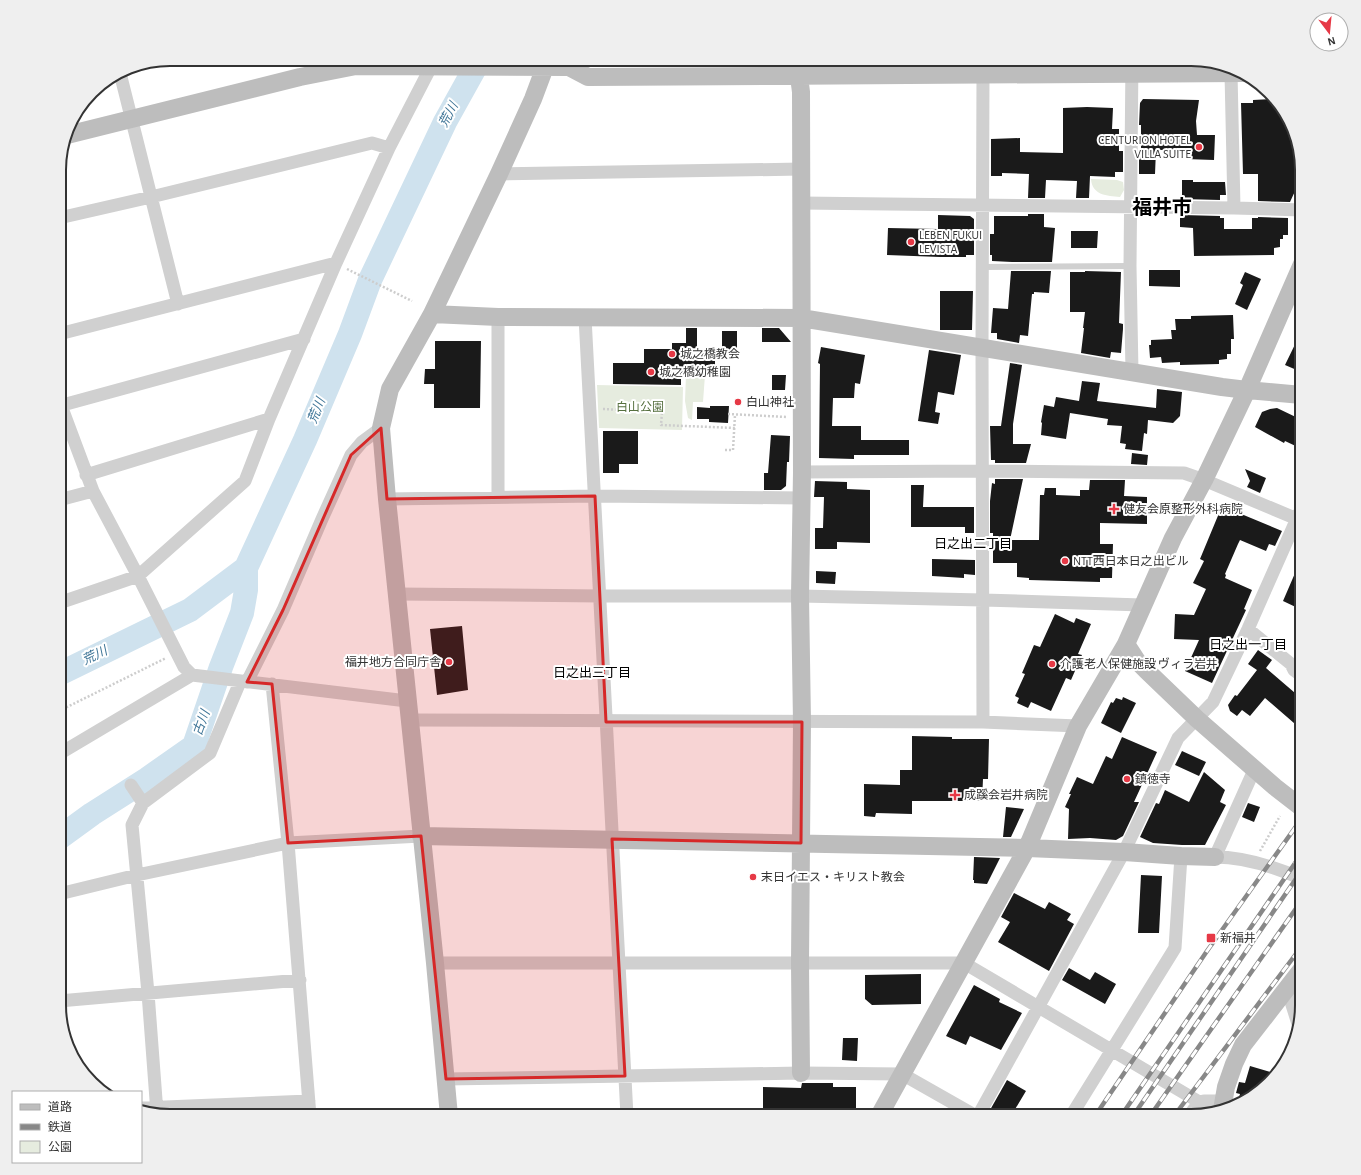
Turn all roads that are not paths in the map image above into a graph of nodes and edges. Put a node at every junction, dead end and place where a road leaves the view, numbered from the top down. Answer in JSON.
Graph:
{"nodes":[{"id":1,"x":336,"y":66,"type":"edge"},
{"id":2,"x":356,"y":66,"type":"edge"},
{"id":3,"x":375,"y":66,"type":"edge"},
{"id":4,"x":433,"y":66,"type":"edge"},
{"id":5,"x":485,"y":66,"type":"edge"},
{"id":6,"x":552,"y":66,"type":"edge"},
{"id":7,"x":578,"y":66,"type":"edge"},
{"id":8,"x":795,"y":66,"type":"edge"},
{"id":9,"x":545,"y":67,"type":"junction"},
{"id":10,"x":983,"y":67,"type":"edge"},
{"id":11,"x":1132,"y":67,"type":"edge"},
{"id":12,"x":1219,"y":70,"type":"edge"},
{"id":13,"x":799,"y":75,"type":"junction"},
{"id":14,"x":1236,"y":77,"type":"edge"},
{"id":15,"x":121,"y":78,"type":"edge"},
{"id":16,"x":131,"y":118,"type":"junction"},
{"id":17,"x":73,"y":133,"type":"edge"},
{"id":18,"x":390,"y":148,"type":"junction"},
{"id":19,"x":801,"y":169,"type":"junction"},
{"id":20,"x":499,"y":174,"type":"junction"},
{"id":21,"x":151,"y":198,"type":"junction"},
{"id":22,"x":801,"y":203,"type":"junction"},
{"id":23,"x":982,"y":206,"type":"junction"},
{"id":24,"x":1131,"y":207,"type":"junction"},
{"id":25,"x":1234,"y":208,"type":"junction"},
{"id":26,"x":1295,"y":210,"type":"edge"},
{"id":27,"x":66,"y":216,"type":"edge"},
{"id":28,"x":339,"y":265,"type":"junction"},
{"id":29,"x":1130,"y":266,"type":"junction"},
{"id":30,"x":982,"y":267,"type":"junction"},
{"id":31,"x":1295,"y":280,"type":"edge"},
{"id":32,"x":178,"y":304,"type":"junction"},
{"id":33,"x":432,"y":314,"type":"junction"},
{"id":34,"x":498,"y":317,"type":"junction"},
{"id":35,"x":585,"y":317,"type":"junction"},
{"id":36,"x":801,"y":318,"type":"junction"},
{"id":37,"x":66,"y":332,"type":"edge"},
{"id":38,"x":304,"y":339,"type":"junction"},
{"id":39,"x":982,"y":348,"type":"junction"},
{"id":40,"x":1132,"y":372,"type":"junction"},
{"id":41,"x":1247,"y":390,"type":"junction"},
{"id":42,"x":1295,"y":394,"type":"edge"},
{"id":43,"x":66,"y":402,"type":"edge"},
{"id":44,"x":269,"y":419,"type":"junction"},
{"id":45,"x":66,"y":421,"type":"edge"},
{"id":46,"x":381,"y":428,"type":"junction"},
{"id":47,"x":982,"y":471,"type":"junction"},
{"id":48,"x":802,"y":472,"type":"junction"},
{"id":49,"x":86,"y":476,"type":"junction"},
{"id":50,"x":1204,"y":480,"type":"junction"},
{"id":51,"x":93,"y":491,"type":"junction"},
{"id":52,"x":595,"y":496,"type":"junction"},
{"id":53,"x":498,"y":497,"type":"junction"},
{"id":54,"x":66,"y":498,"type":"edge"},
{"id":55,"x":801,"y":498,"type":"junction"},
{"id":56,"x":386,"y":499,"type":"junction"},
{"id":57,"x":1295,"y":514,"type":"edge"},
{"id":58,"x":1295,"y":527,"type":"edge"},
{"id":59,"x":138,"y":576,"type":"junction"},
{"id":60,"x":397,"y":594,"type":"junction"},
{"id":61,"x":600,"y":596,"type":"junction"},
{"id":62,"x":800,"y":596,"type":"junction"},
{"id":63,"x":983,"y":600,"type":"junction"},
{"id":64,"x":66,"y":601,"type":"edge"},
{"id":65,"x":1142,"y":605,"type":"junction"},
{"id":66,"x":1248,"y":629,"type":"junction"},
{"id":67,"x":1126,"y":644,"type":"junction"},
{"id":68,"x":1295,"y":671,"type":"edge"},
{"id":69,"x":198,"y":676,"type":"junction"},
{"id":70,"x":239,"y":681,"type":"junction"},
{"id":71,"x":272,"y":684,"type":"junction"},
{"id":72,"x":407,"y":701,"type":"junction"},
{"id":73,"x":1197,"y":719,"type":"junction"},
{"id":74,"x":409,"y":720,"type":"junction"},
{"id":75,"x":606,"y":722,"type":"junction"},
{"id":76,"x":802,"y":722,"type":"junction"},
{"id":77,"x":984,"y":722,"type":"junction"},
{"id":78,"x":1078,"y":726,"type":"junction"},
{"id":79,"x":66,"y":750,"type":"edge"},
{"id":80,"x":1255,"y":768,"type":"junction"},
{"id":81,"x":131,"y":784,"type":"dead end"},
{"id":82,"x":1295,"y":799,"type":"edge"},
{"id":83,"x":141,"y":800,"type":"junction"},
{"id":84,"x":420,"y":836,"type":"junction"},
{"id":85,"x":612,"y":839,"type":"junction"},
{"id":86,"x":288,"y":843,"type":"junction"},
{"id":87,"x":801,"y":843,"type":"junction"},
{"id":88,"x":1027,"y":848,"type":"junction"},
{"id":89,"x":1124,"y":852,"type":"junction"},
{"id":90,"x":1181,"y":856,"type":"junction"},
{"id":91,"x":1215,"y":857,"type":"junction"},
{"id":92,"x":137,"y":875,"type":"junction"},
{"id":93,"x":1295,"y":876,"type":"edge"},
{"id":94,"x":66,"y":892,"type":"edge"},
{"id":95,"x":435,"y":963,"type":"junction"},
{"id":96,"x":619,"y":963,"type":"junction"},
{"id":97,"x":800,"y":963,"type":"junction"},
{"id":98,"x":964,"y":963,"type":"junction"},
{"id":99,"x":1295,"y":979,"type":"edge"},
{"id":100,"x":300,"y":980,"type":"junction"},
{"id":101,"x":1287,"y":990,"type":"junction"},
{"id":102,"x":148,"y":993,"type":"junction"},
{"id":103,"x":66,"y":1000,"type":"edge"},
{"id":104,"x":1039,"y":1008,"type":"junction"},
{"id":105,"x":1295,"y":1014,"type":"edge"},
{"id":106,"x":1111,"y":1050,"type":"junction"},
{"id":107,"x":801,"y":1073,"type":"junction"},
{"id":108,"x":902,"y":1074,"type":"junction"},
{"id":109,"x":625,"y":1076,"type":"junction"},
{"id":110,"x":446,"y":1079,"type":"junction"},
{"id":111,"x":309,"y":1101,"type":"junction"},
{"id":112,"x":1201,"y":1103,"type":"junction"},
{"id":113,"x":1223,"y":1103,"type":"edge"},
{"id":114,"x":1220,"y":1104,"type":"edge"},
{"id":115,"x":156,"y":1108,"type":"edge"},
{"id":116,"x":173,"y":1109,"type":"edge"},
{"id":117,"x":310,"y":1109,"type":"edge"},
{"id":118,"x":448,"y":1109,"type":"edge"},
{"id":119,"x":627,"y":1109,"type":"edge"},
{"id":120,"x":883,"y":1109,"type":"edge"},
{"id":121,"x":964,"y":1109,"type":"edge"},
{"id":122,"x":981,"y":1109,"type":"edge"},
{"id":123,"x":1075,"y":1109,"type":"edge"},
{"id":124,"x":1195,"y":1109,"type":"edge"}],
"edges":[{"from":1,"to":16,"type":"street"},
{"from":2,"to":3,"type":"street"},
{"from":4,"to":18,"type":"street"},
{"from":5,"to":9,"type":"street"},
{"from":6,"to":9,"type":"street"},
{"from":7,"to":13,"type":"street"},
{"from":8,"to":13,"type":"street"},
{"from":9,"to":20,"type":"street"},
{"from":10,"to":11,"type":"street"},
{"from":10,"to":13,"type":"street"},
{"from":10,"to":23,"type":"street"},
{"from":11,"to":12,"type":"street"},
{"from":11,"to":24,"type":"street"},
{"from":13,"to":19,"type":"street"},
{"from":14,"to":25,"type":"street"},
{"from":15,"to":16,"type":"street"},
{"from":16,"to":17,"type":"street"},
{"from":16,"to":21,"type":"street"},
{"from":18,"to":21,"type":"street"},
{"from":18,"to":28,"type":"street"},
{"from":19,"to":20,"type":"street"},
{"from":19,"to":22,"type":"street"},
{"from":20,"to":33,"type":"street"},
{"from":21,"to":27,"type":"street"},
{"from":21,"to":32,"type":"street"},
{"from":22,"to":23,"type":"street"},
{"from":22,"to":36,"type":"street"},
{"from":23,"to":24,"type":"street"},
{"from":23,"to":30,"type":"street"},
{"from":24,"to":25,"type":"street"},
{"from":24,"to":29,"type":"street"},
{"from":25,"to":26,"type":"street"},
{"from":28,"to":32,"type":"street"},
{"from":28,"to":38,"type":"street"},
{"from":29,"to":30,"type":"lane"},
{"from":29,"to":40,"type":"street"},
{"from":30,"to":39,"type":"street"},
{"from":31,"to":41,"type":"street"},
{"from":32,"to":37,"type":"street"},
{"from":33,"to":34,"type":"street"},
{"from":33,"to":46,"type":"street"},
{"from":34,"to":35,"type":"street"},
{"from":34,"to":53,"type":"street"},
{"from":35,"to":36,"type":"street"},
{"from":35,"to":52,"type":"street"},
{"from":36,"to":39,"type":"street"},
{"from":36,"to":48,"type":"street"},
{"from":38,"to":43,"type":"street"},
{"from":38,"to":44,"type":"street"},
{"from":39,"to":40,"type":"street"},
{"from":39,"to":47,"type":"street"},
{"from":40,"to":41,"type":"street"},
{"from":41,"to":42,"type":"street"},
{"from":41,"to":50,"type":"street"},
{"from":44,"to":49,"type":"street"},
{"from":44,"to":59,"type":"street"},
{"from":45,"to":49,"type":"street"},
{"from":46,"to":56,"type":"street"},
{"from":46,"to":70,"type":"street"},
{"from":47,"to":48,"type":"street"},
{"from":47,"to":50,"type":"street"},
{"from":47,"to":63,"type":"street"},
{"from":48,"to":55,"type":"street"},
{"from":49,"to":51,"type":"street"},
{"from":50,"to":57,"type":"street"},
{"from":50,"to":65,"type":"street"},
{"from":51,"to":54,"type":"street"},
{"from":51,"to":59,"type":"street"},
{"from":52,"to":53,"type":"street"},
{"from":52,"to":55,"type":"street"},
{"from":52,"to":61,"type":"street"},
{"from":53,"to":56,"type":"street"},
{"from":55,"to":62,"type":"street"},
{"from":56,"to":60,"type":"street"},
{"from":58,"to":66,"type":"street"},
{"from":59,"to":64,"type":"street"},
{"from":59,"to":69,"type":"street"},
{"from":60,"to":61,"type":"street"},
{"from":60,"to":72,"type":"street"},
{"from":61,"to":62,"type":"street"},
{"from":61,"to":75,"type":"street"},
{"from":62,"to":63,"type":"street"},
{"from":62,"to":76,"type":"street"},
{"from":63,"to":65,"type":"street"},
{"from":63,"to":77,"type":"street"},
{"from":65,"to":67,"type":"street"},
{"from":66,"to":68,"type":"street"},
{"from":66,"to":73,"type":"street"},
{"from":67,"to":73,"type":"street"},
{"from":67,"to":78,"type":"street"},
{"from":69,"to":70,"type":"street"},
{"from":69,"to":79,"type":"street"},
{"from":70,"to":71,"type":"street"},
{"from":70,"to":83,"type":"street"},
{"from":71,"to":72,"type":"street"},
{"from":71,"to":86,"type":"street"},
{"from":72,"to":74,"type":"street"},
{"from":73,"to":80,"type":"street"},
{"from":73,"to":89,"type":"street"},
{"from":74,"to":75,"type":"street"},
{"from":74,"to":84,"type":"street"},
{"from":75,"to":76,"type":"street"},
{"from":75,"to":85,"type":"street"},
{"from":76,"to":77,"type":"street"},
{"from":76,"to":87,"type":"street"},
{"from":77,"to":78,"type":"street"},
{"from":78,"to":88,"type":"street"},
{"from":80,"to":82,"type":"street"},
{"from":80,"to":91,"type":"street"},
{"from":81,"to":83,"type":"street"},
{"from":83,"to":92,"type":"street"},
{"from":84,"to":85,"type":"street"},
{"from":84,"to":86,"type":"street"},
{"from":84,"to":95,"type":"street"},
{"from":85,"to":87,"type":"street"},
{"from":85,"to":96,"type":"street"},
{"from":86,"to":92,"type":"street"},
{"from":86,"to":100,"type":"street"},
{"from":87,"to":88,"type":"street"},
{"from":87,"to":97,"type":"street"},
{"from":88,"to":89,"type":"street"},
{"from":88,"to":98,"type":"street"},
{"from":89,"to":90,"type":"street"},
{"from":89,"to":104,"type":"street"},
{"from":90,"to":91,"type":"street"},
{"from":90,"to":106,"type":"street"},
{"from":91,"to":93,"type":"street"},
{"from":92,"to":94,"type":"street"},
{"from":92,"to":102,"type":"street"},
{"from":95,"to":96,"type":"street"},
{"from":95,"to":110,"type":"street"},
{"from":96,"to":97,"type":"street"},
{"from":96,"to":109,"type":"street"},
{"from":97,"to":98,"type":"street"},
{"from":97,"to":107,"type":"street"},
{"from":98,"to":104,"type":"street"},
{"from":98,"to":108,"type":"street"},
{"from":99,"to":101,"type":"street"},
{"from":100,"to":102,"type":"street"},
{"from":100,"to":111,"type":"street"},
{"from":101,"to":105,"type":"street"},
{"from":101,"to":113,"type":"street"},
{"from":102,"to":103,"type":"street"},
{"from":102,"to":115,"type":"street"},
{"from":104,"to":106,"type":"street"},
{"from":104,"to":122,"type":"street"},
{"from":106,"to":112,"type":"street"},
{"from":106,"to":123,"type":"street"},
{"from":107,"to":108,"type":"street"},
{"from":107,"to":109,"type":"street"},
{"from":108,"to":120,"type":"street"},
{"from":108,"to":121,"type":"street"},
{"from":109,"to":110,"type":"street"},
{"from":109,"to":119,"type":"street"},
{"from":110,"to":118,"type":"street"},
{"from":111,"to":116,"type":"street"},
{"from":111,"to":117,"type":"street"},
{"from":112,"to":114,"type":"street"},
{"from":112,"to":124,"type":"street"}]}
